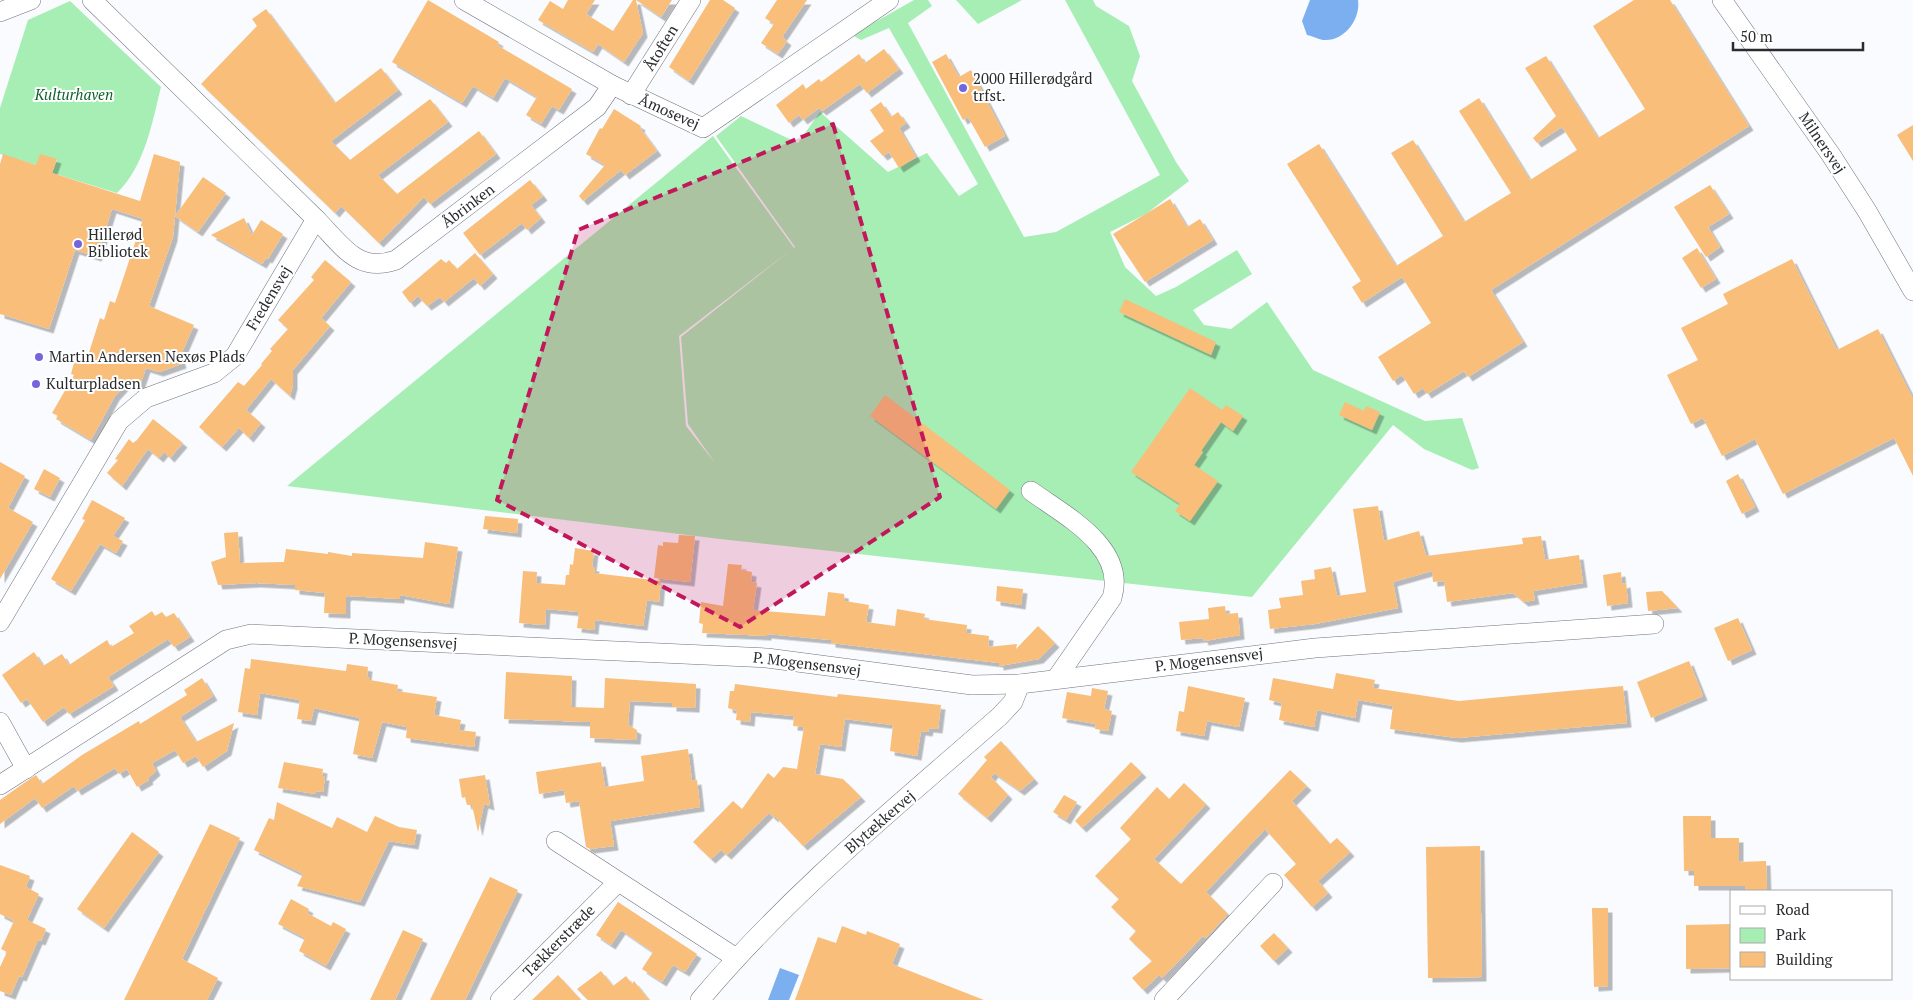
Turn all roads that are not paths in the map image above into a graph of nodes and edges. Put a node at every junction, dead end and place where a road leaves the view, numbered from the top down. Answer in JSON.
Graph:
{"nodes":[{"id":1,"x":31,"y":0,"type":"edge"},
{"id":2,"x":92,"y":0,"type":"edge"},
{"id":3,"x":464,"y":0,"type":"edge"},
{"id":4,"x":691,"y":0,"type":"edge"},
{"id":5,"x":889,"y":0,"type":"edge"},
{"id":6,"x":1722,"y":0,"type":"edge"},
{"id":7,"x":0,"y":12,"type":"edge"},
{"id":8,"x":612,"y":85,"type":"junction"},
{"id":9,"x":631,"y":95,"type":"junction"},
{"id":10,"x":316,"y":219,"type":"junction"},
{"id":11,"x":1913,"y":292,"type":"edge"},
{"id":12,"x":1031,"y":491,"type":"dead end"},
{"id":13,"x":0,"y":622,"type":"edge"},
{"id":14,"x":1654,"y":624,"type":"dead end"},
{"id":15,"x":1056,"y":679,"type":"junction"},
{"id":16,"x":1020,"y":684,"type":"junction"},
{"id":17,"x":0,"y":722,"type":"edge"},
{"id":18,"x":26,"y":769,"type":"junction"},
{"id":19,"x":0,"y":786,"type":"edge"},
{"id":20,"x":556,"y":842,"type":"dead end"},
{"id":21,"x":618,"y":882,"type":"junction"},
{"id":22,"x":1273,"y":883,"type":"dead end"},
{"id":23,"x":736,"y":958,"type":"junction"},
{"id":24,"x":500,"y":1000,"type":"edge"},
{"id":25,"x":700,"y":1000,"type":"edge"},
{"id":26,"x":1164,"y":1000,"type":"edge"}],
"edges":[{"from":1,"to":7,"type":"street"},
{"from":2,"to":10,"type":"street"},
{"from":3,"to":8,"type":"street","name":"Åmosevej"},
{"from":4,"to":9,"type":"street","name":"Åtoften"},
{"from":5,"to":9,"type":"street","name":"Åmosevej"},
{"from":6,"to":11,"type":"street","name":"Milnersvej"},
{"from":8,"to":9,"type":"street","name":"Åmosevej"},
{"from":8,"to":10,"type":"street","name":"Åbrinken"},
{"from":10,"to":13,"type":"street","name":"Fredensvej"},
{"from":12,"to":15,"type":"street"},
{"from":14,"to":15,"type":"street","name":"P. Mogensensvej"},
{"from":15,"to":16,"type":"street","name":"P. Mogensensvej"},
{"from":16,"to":18,"type":"street","name":"P. Mogensensvej"},
{"from":16,"to":23,"type":"street","name":"Blytækkervej"},
{"from":17,"to":18,"type":"street"},
{"from":18,"to":19,"type":"street","name":"P. Mogensensvej"},
{"from":20,"to":21,"type":"street"},
{"from":21,"to":23,"type":"street"},
{"from":21,"to":24,"type":"street","name":"Tækkerstræde"},
{"from":22,"to":26,"type":"street"},
{"from":23,"to":25,"type":"street","name":"Blytækkervej"}]}
